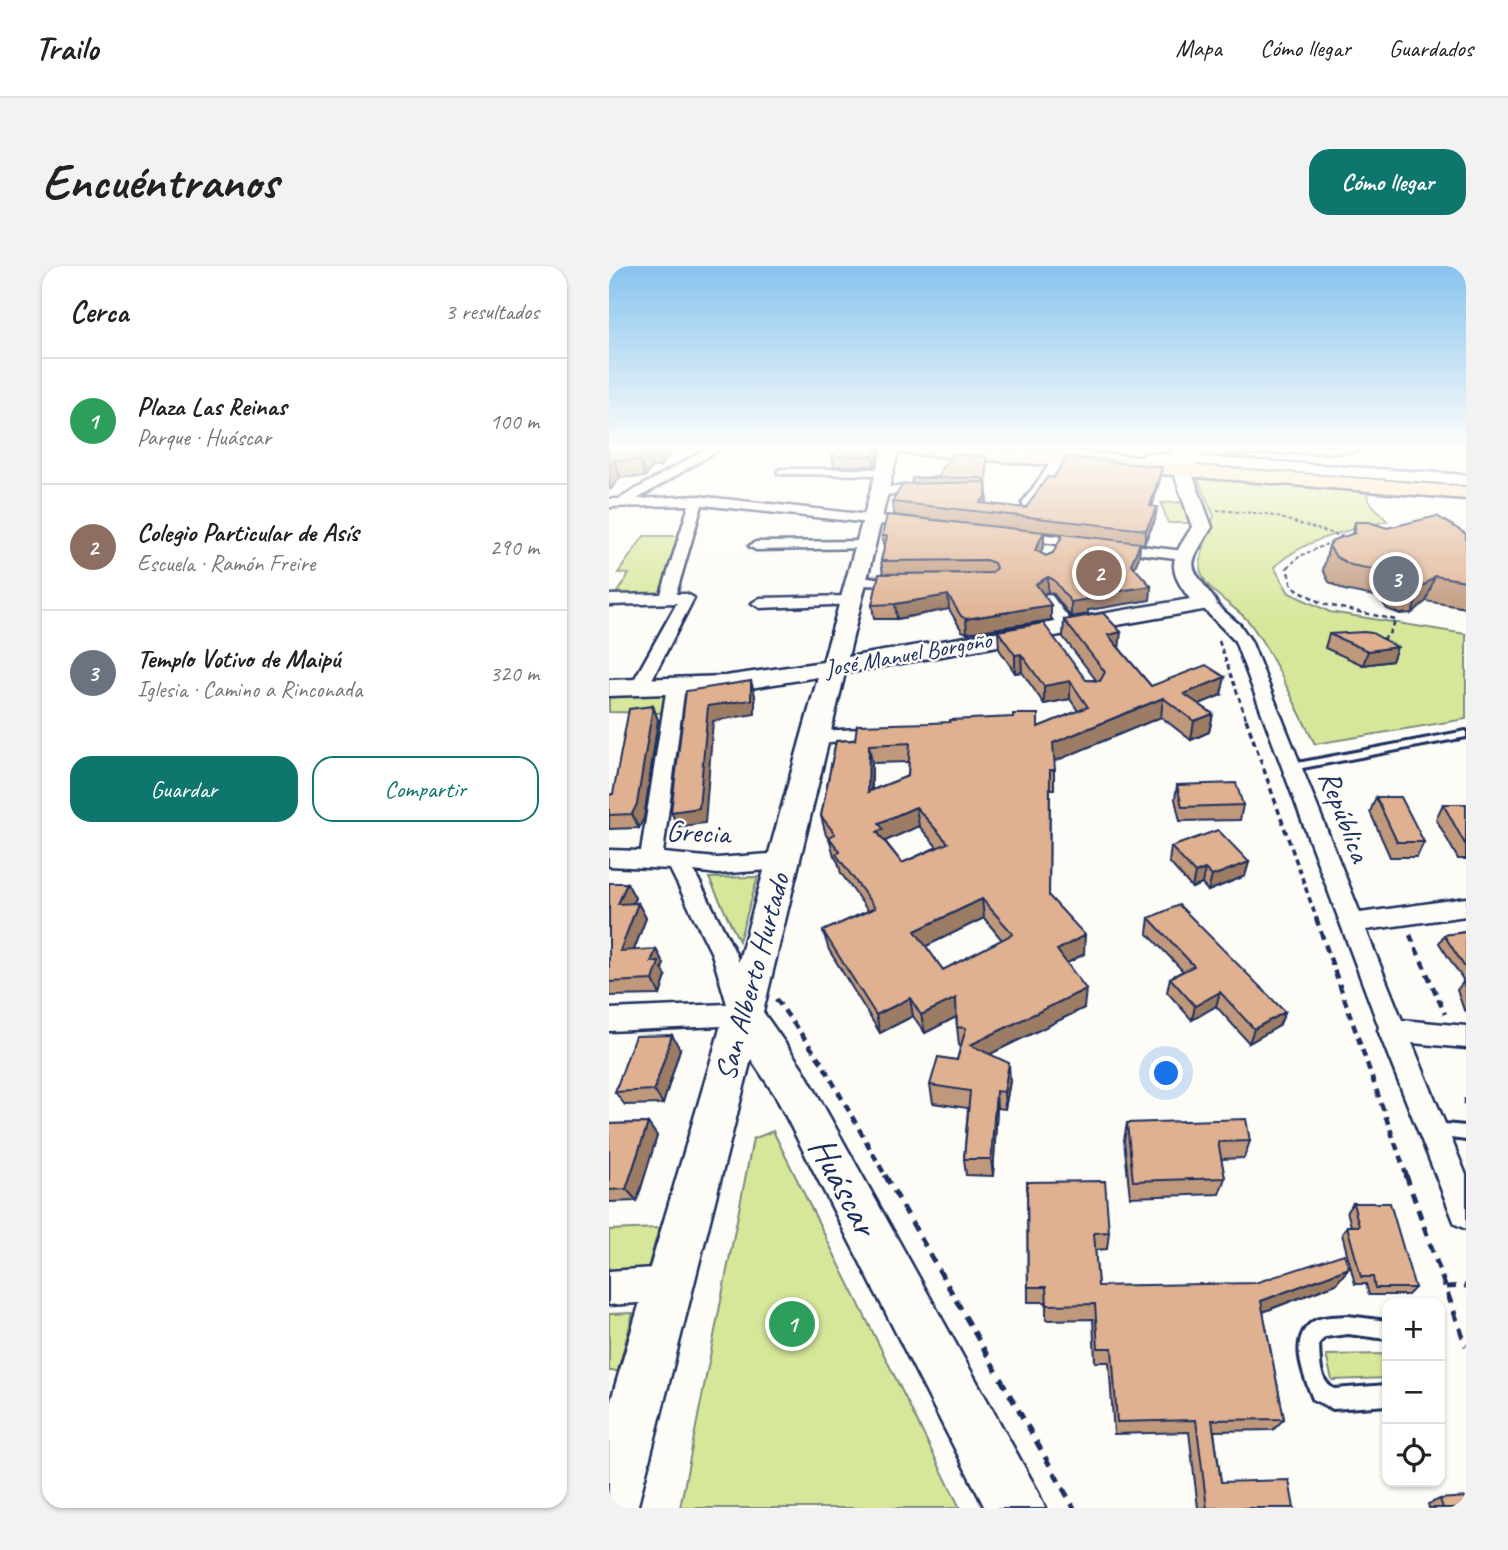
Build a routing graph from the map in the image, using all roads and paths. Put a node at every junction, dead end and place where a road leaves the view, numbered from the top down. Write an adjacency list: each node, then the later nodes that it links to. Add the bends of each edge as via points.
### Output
1 (695, 505): 14 (street)
2 (743, 505): 6 (street)
3 (876, 505): 6 (main road, San Alberto Hurtado)
4 (1196, 505): 5 (main road)
5 (1197, 511): 11 (main road, via 1202,527); 20 (path, via 1269,513 1344,537 1300,556 1287,568 1292,586 1324,604 1396,620 1388,636)
6 (873, 519): 7 (street); 9 (main road, San Alberto Hurtado)
7 (937, 527)
8 (1003, 534): 11 (street, via 1054,546)
9 (865, 544): 10 (street); 13 (main road, San Alberto Hurtado)
10 (756, 547)
11 (1184, 555): 18 (main road, República)
12 (921, 582): 13 (street)
13 (852, 592): 17 (street); 22 (main road, San Alberto Hurtado)
14 (667, 598): 16 (street); 24 (street, via 687,598)
15 (1047, 599): 19 (street)
16 (609, 600)
17 (760, 603)
18 (1196, 605): 19 (main road, José Manuel Borgoño); 29 (street, República, via 1234,628 1243,641); 49 (path, via 1217,634)
19 (1057, 629): 21 (street); 22 (main road, José Manuel Borgoño)
20 (1378, 641)
21 (1062, 651)
22 (833, 667): 23 (main road, José Manuel Borgoño, via 747,682); 28 (main road, San Alberto Hurtado)
23 (676, 686): 24 (main road, José Manuel Borgoño); 31 (street)
24 (639, 687): 25 (main road, José Manuel Borgoño)
25 (609, 688)
26 (908, 733): 28 (street)
27 (1466, 734): 29 (lane)
28 (815, 737): 32 (main road, San Alberto Hurtado)
29 (1292, 767): 36 (street, República)
30 (609, 858): 31 (street, Grecia)
31 (651, 859): 33 (street, Grecia)
32 (783, 861): 33 (street, Grecia, via 726,866); 37 (main road, San Alberto Hurtado)
33 (678, 862): 37 (street, Huáscar, via 724,954)
34 (1466, 907): 35 (street)
35 (1402, 916): 36 (street); 40 (path)
36 (1353, 923): 39 (street, República)
37 (759, 1006): 38 (street); 46 (main road, San Alberto Hurtado); 54 (main road, Huáscar, via 789,1082); 55 (path, via 822,1063)
38 (609, 1020)
39 (1391, 1030): 40 (street); 43 (street, República)
40 (1461, 1037)
41 (1466, 1098): 42 (path)
42 (1466, 1105)
43 (1432, 1130): 44 (lane); 45 (street, República)
44 (1466, 1133)
45 (1466, 1213)
46 (668, 1284): 48 (street); 53 (main road, San Alberto Hurtado)
47 (1466, 1286): 49 (path)
48 (609, 1287)
49 (1446, 1287): 51 (path)
50 (1382, 1329): 52 (lane, via 1349,1325 1320,1328 1310,1339 1310,1367 1320,1392 1333,1399)
51 (1466, 1346)
52 (1382, 1395)
53 (609, 1505)
54 (1016, 1508)
55 (1074, 1508)

